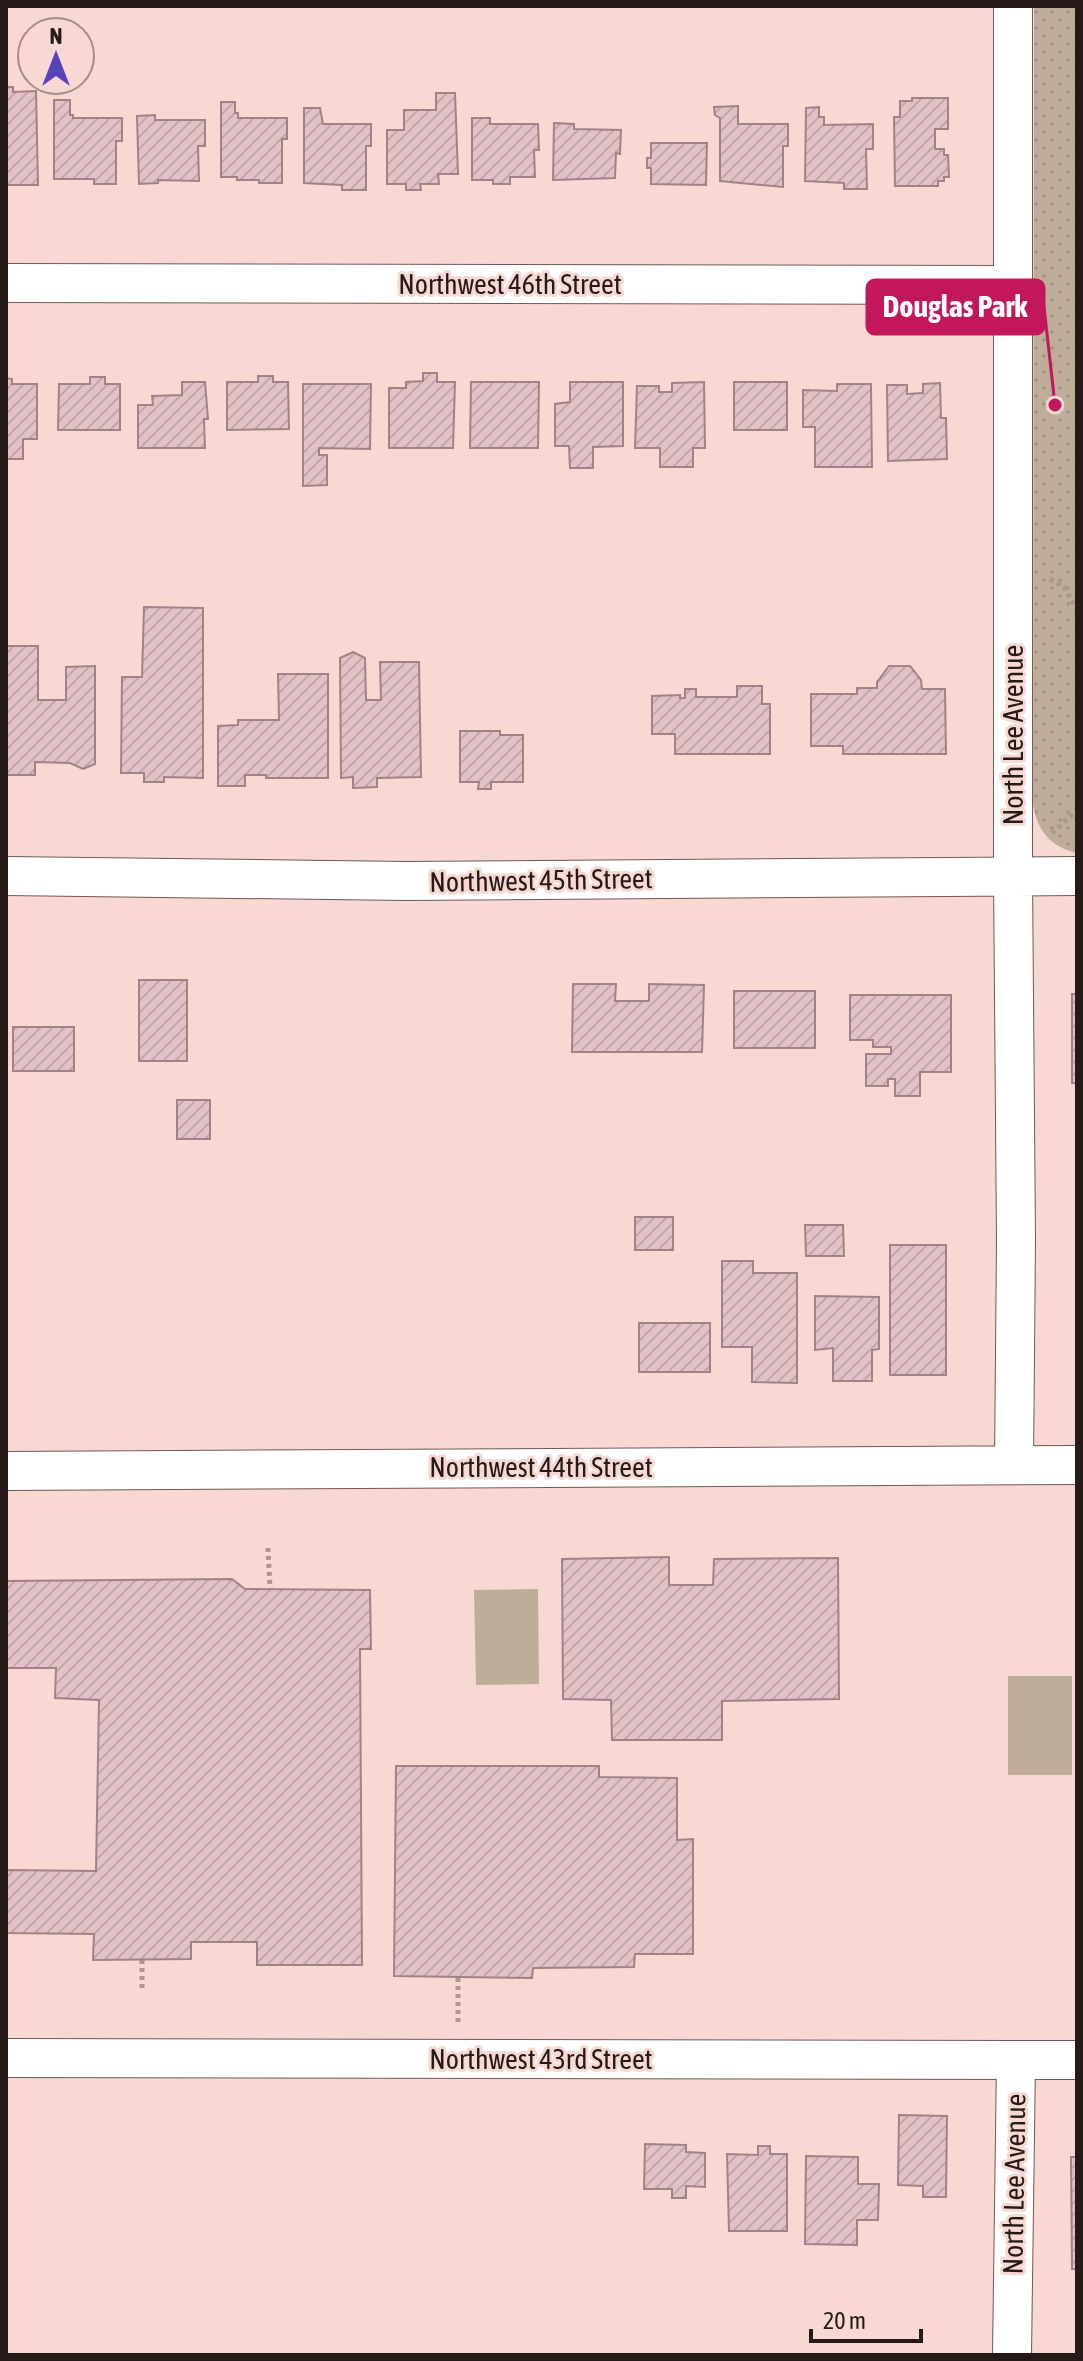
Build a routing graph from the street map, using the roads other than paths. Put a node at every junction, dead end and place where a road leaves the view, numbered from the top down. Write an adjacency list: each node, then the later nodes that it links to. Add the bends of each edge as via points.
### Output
1 (1013, 6): 3 (street, North Lee Avenue)
2 (6, 283): 3 (street, Northwest 46th Street)
3 (1014, 285): 5 (street, North Lee Avenue)
4 (6, 876): 5 (street, Northwest 45th Street, via 422,881)
5 (1013, 876): 6 (street, Northwest 45th Street); 7 (street, North Lee Avenue)
6 (1077, 876)
7 (1014, 1465): 8 (street, Northwest 44th Street); 9 (street, Northwest 44th Street)
8 (1077, 1465)
9 (6, 1471)
10 (6, 2058): 11 (street, Northwest 43rd Street)
11 (1016, 2060): 12 (street, Northwest 43rd Street); 13 (street, North Lee Avenue)
12 (1077, 2060)
13 (1012, 2355)

